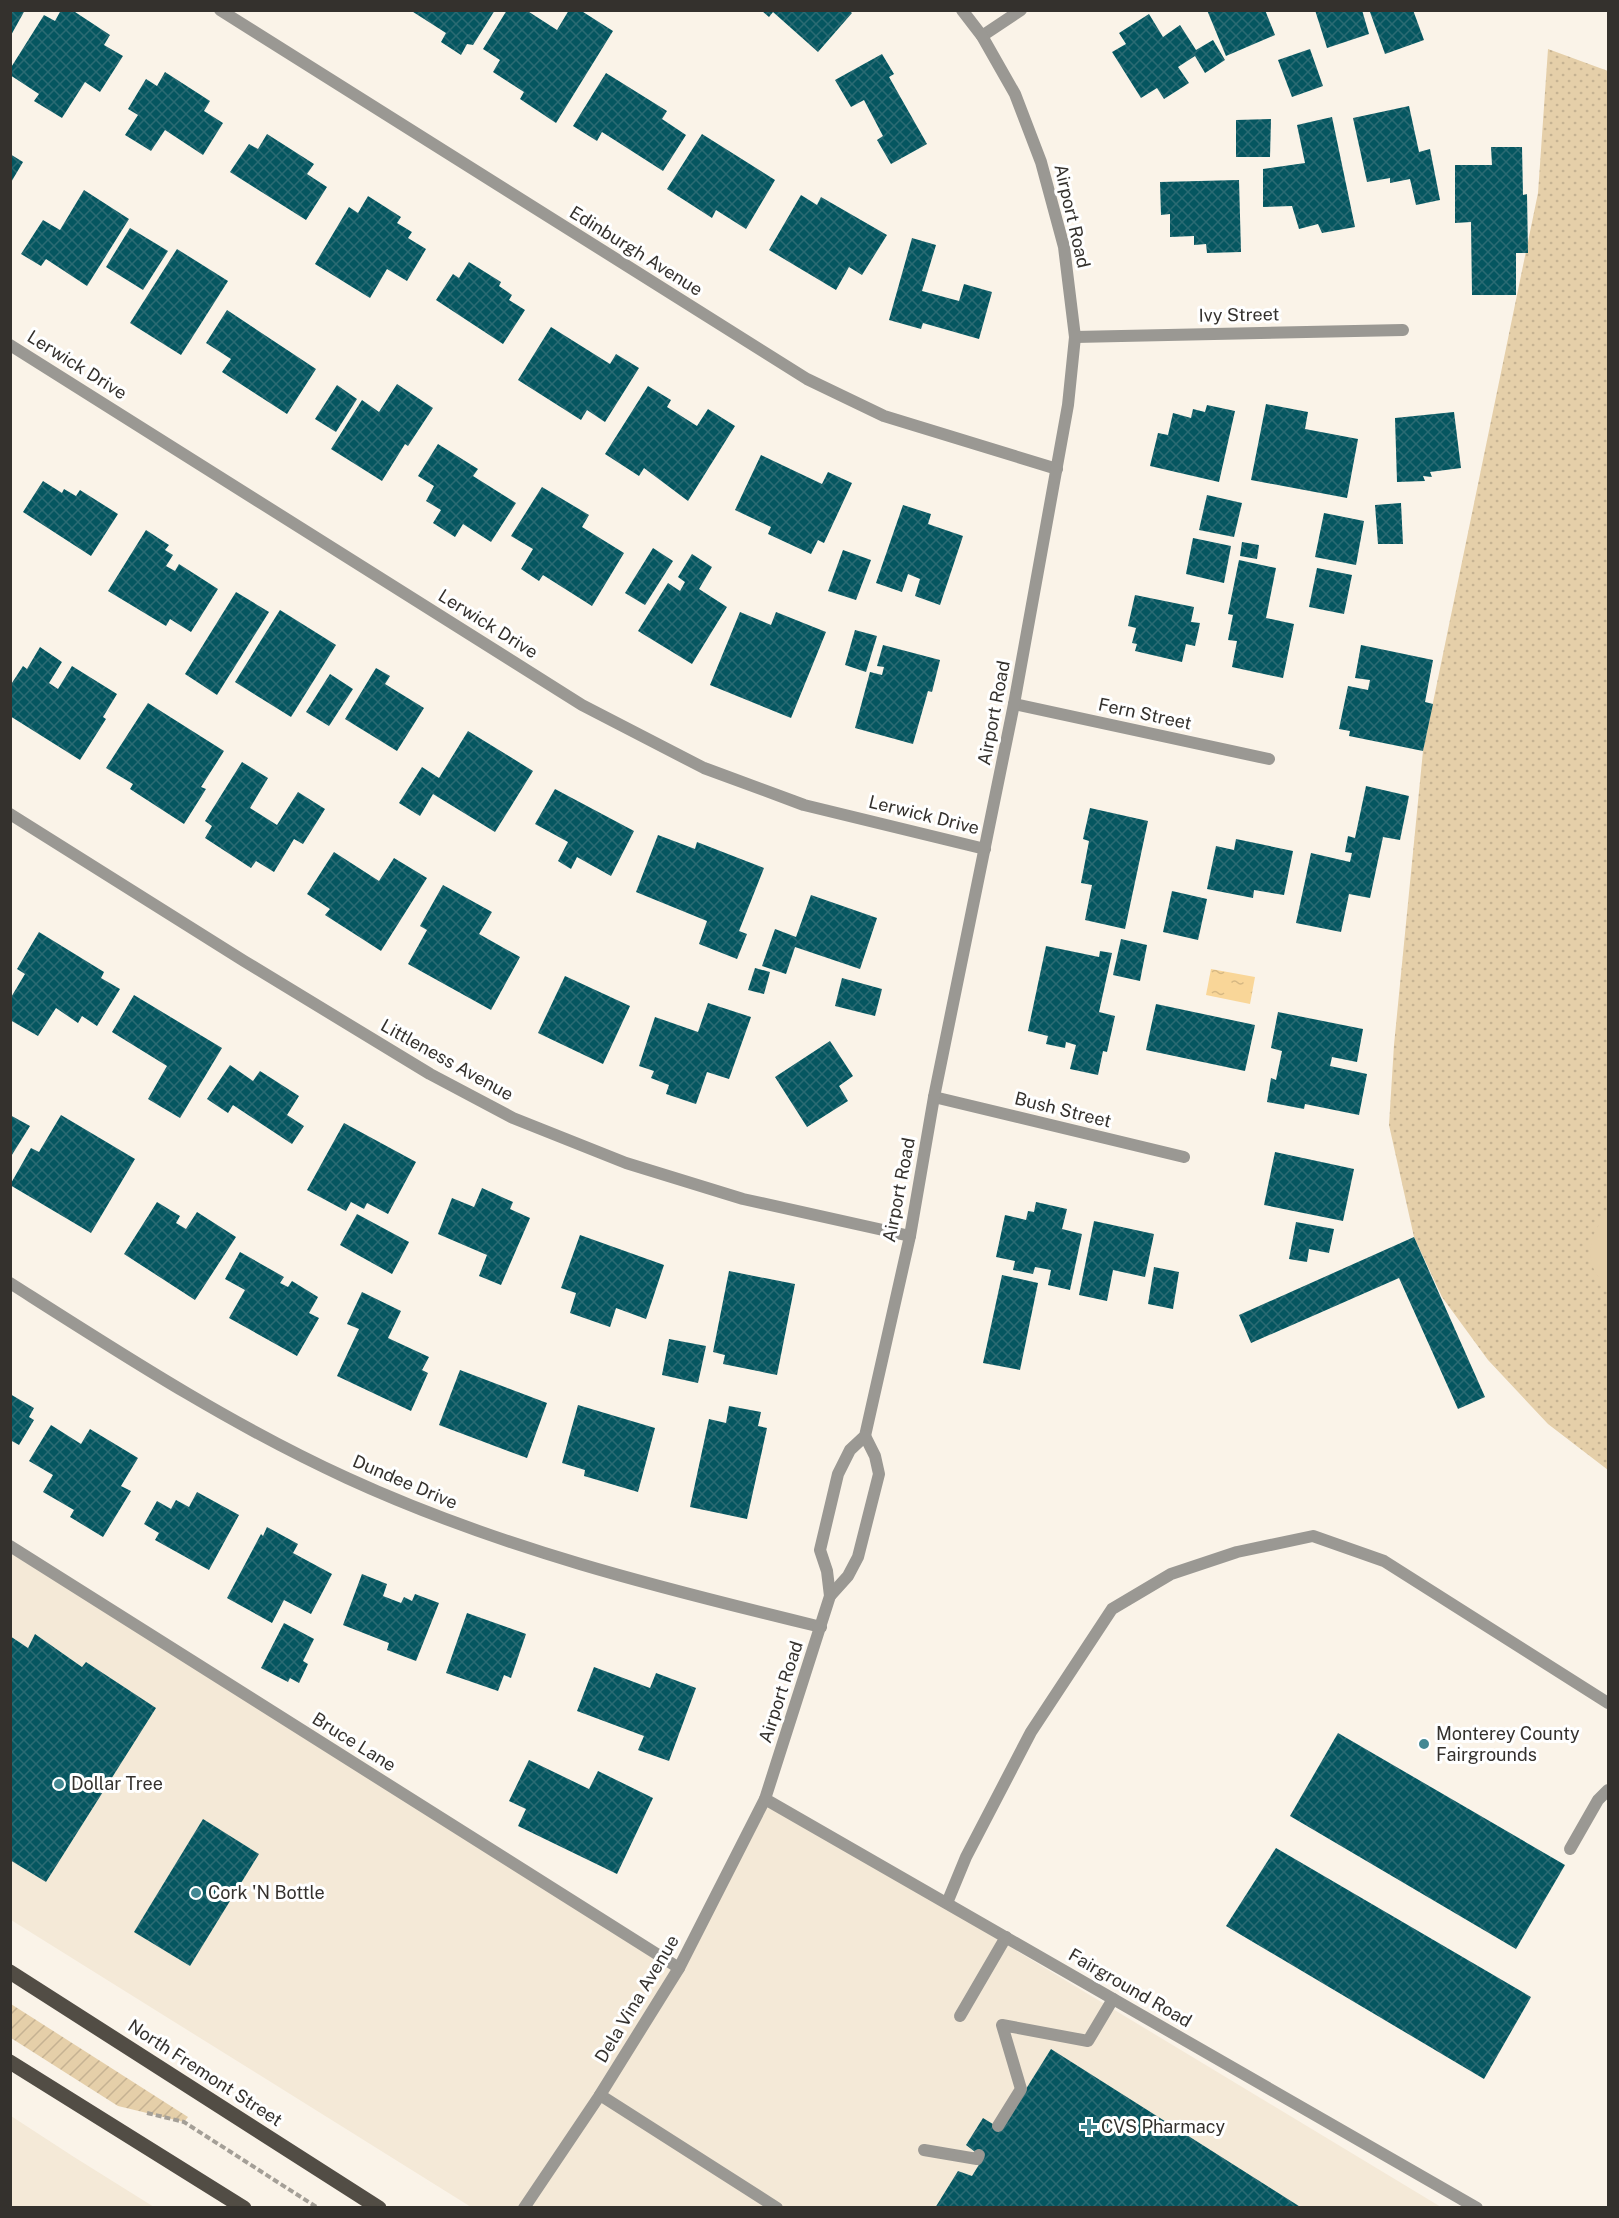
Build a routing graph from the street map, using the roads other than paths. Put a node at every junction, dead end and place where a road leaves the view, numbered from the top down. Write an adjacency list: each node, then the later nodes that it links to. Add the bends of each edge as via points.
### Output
1 (220, 10): 8 (street, Edinburgh Avenue, via 807,379 884,416)
2 (962, 10): 4 (street, Airport Road)
3 (1021, 10): 4 (street)
4 (982, 36): 6 (street, Airport Road, via 1015,94 1041,162 1064,247)
5 (1403, 330): 6 (street, Ivy Street)
6 (1075, 337): 8 (street, Airport Road)
7 (10, 345): 12 (street, Lerwick Drive, via 582,705 704,768 804,805)
8 (1057, 469): 9 (street, Airport Road)
9 (1014, 704): 10 (street, Fern Street); 12 (street, Airport Road)
10 (1269, 759)
11 (10, 814): 15 (street, Littleness Avenue, via 430,1074 513,1118 626,1163 743,1199)
12 (985, 849): 13 (street, Airport Road)
13 (934, 1097): 14 (street, Bush Street); 15 (street, Airport Road)
14 (1184, 1157)
15 (910, 1236): 17 (street, Airport Road)
16 (10, 1283): 20 (street, Dundee Drive, via 253,1431 442,1518 548,1556 659,1588)
17 (865, 1436): 19 (street, Airport Road, via 850,1449 838,1474 820,1550); 19 (street, Airport Road, via 879,1474 858,1557)
18 (10, 1546): 27 (street, Bruce Lane)
19 (830, 1596): 20 (street, Airport Road)
20 (822, 1627): 23 (street, Airport Road)
21 (1608, 1703): 25 (street, via 1384,1560 1313,1536 1238,1552 1171,1574 1112,1609 1031,1732 966,1857)
22 (1608, 1790): 24 (street)
23 (765, 1799): 25 (street, Fairground Road); 27 (street, Dela Vina Avenue)
24 (1569, 1849)
25 (947, 1903): 26 (street, Fairground Road)
26 (1006, 1937): 29 (street, Fairground Road); 30 (street)
27 (679, 1968): 32 (street, Dela Vina Avenue)
28 (10, 1972): 37 (main road, North Fremont Street)
29 (1113, 1999): 33 (street, via 1088,2041 1002,2025 1022,2089); 40 (street, Fairground Road)
30 (960, 2016)
31 (10, 2062): 36 (main road)
32 (600, 2096): 38 (street, Dela Vina Avenue); 39 (street)
33 (998, 2126)
34 (924, 2150): 35 (street, via 976,2159)
35 (979, 2155)
36 (244, 2208)
37 (379, 2208)
38 (524, 2208)
39 (777, 2208)
40 (1477, 2208)

